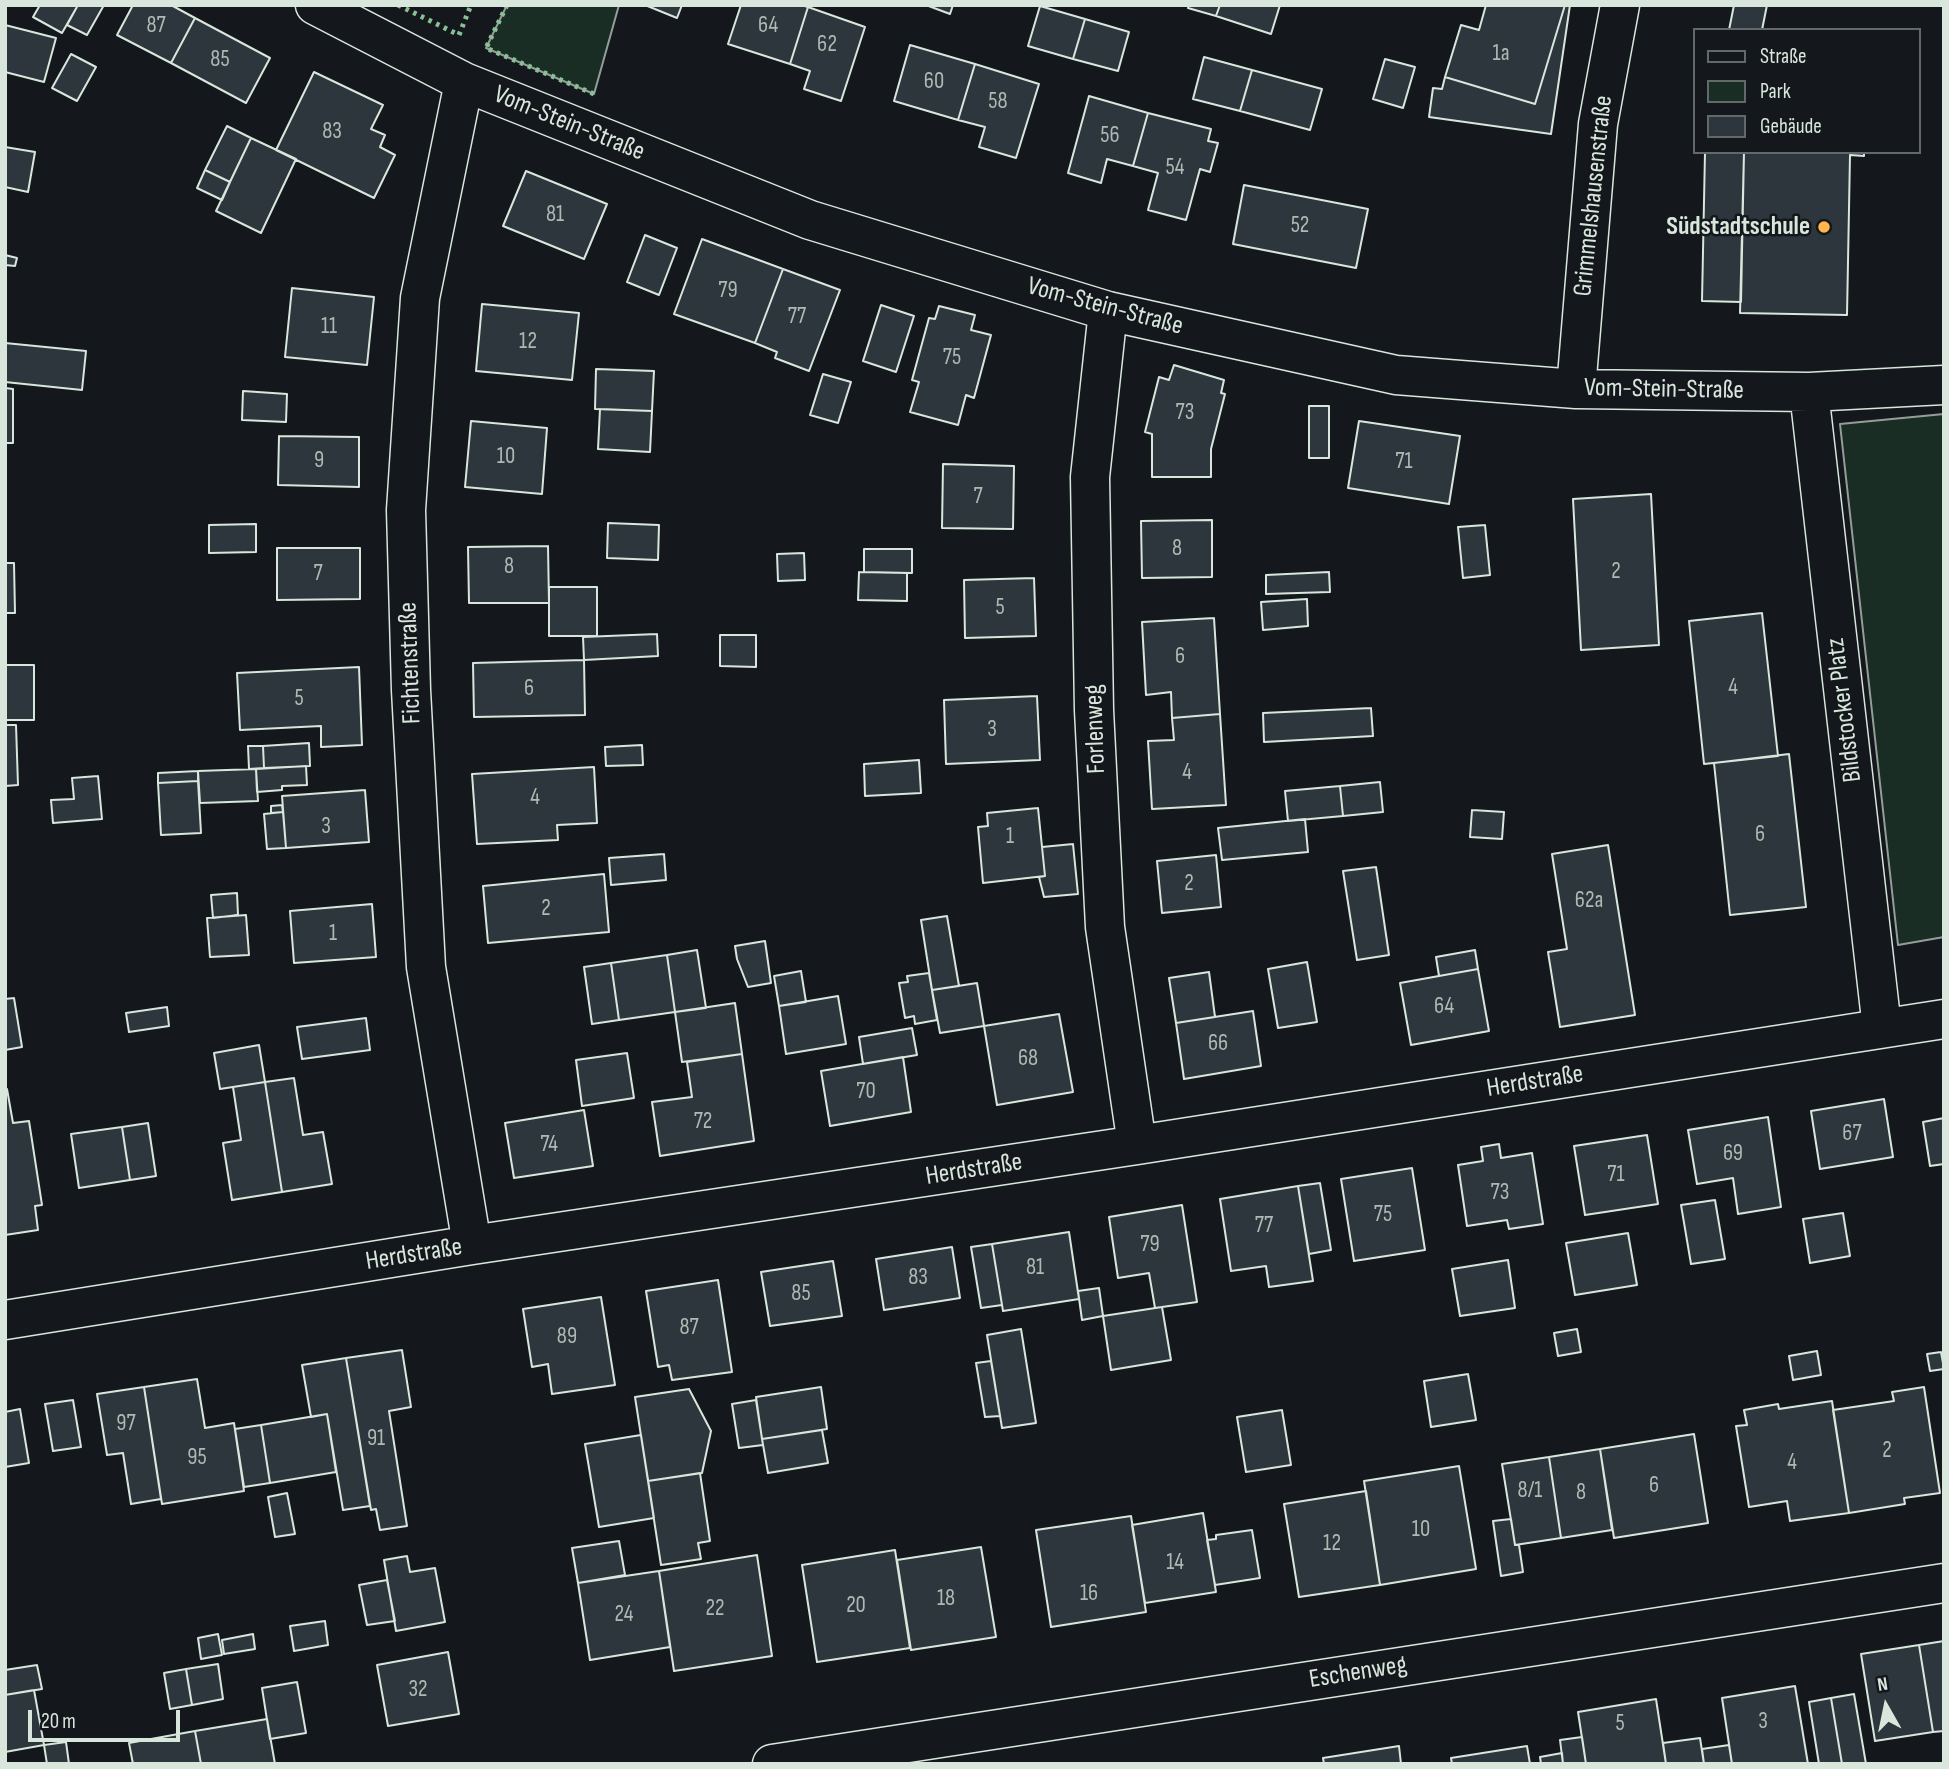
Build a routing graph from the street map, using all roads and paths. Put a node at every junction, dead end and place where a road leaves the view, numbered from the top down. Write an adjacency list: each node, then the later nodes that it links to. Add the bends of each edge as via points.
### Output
1 (316, 5): 3 (street, Vom-Stein-Straße)
2 (1620, 5): 6 (street, Grimmelshausenstraße, via 1598,124)
3 (464, 82): 4 (street, Vom-Stein-Straße, via 810,220); 11 (street, Fichtenstraße, via 420,298 406,510 426,967)
4 (1108, 312): 6 (street, Vom-Stein-Straße, via 1396,375); 10 (street, Forlenweg, via 1090,477 1094,710 1105,927)
5 (1944, 385): 7 (street, Vom-Stein-Straße)
6 (1576, 389): 7 (street, Vom-Stein-Straße)
7 (1809, 392): 9 (street, Bildstocker Platz)
8 (1944, 1019): 9 (street, Herdstraße)
9 (1882, 1028): 10 (street, Herdstraße)
10 (1137, 1145): 11 (street, Herdstraße)
11 (472, 1245): 12 (street, Herdstraße)
12 (5, 1320)
13 (1944, 1583): 14 (street, Eschenweg)
14 (772, 1764)

